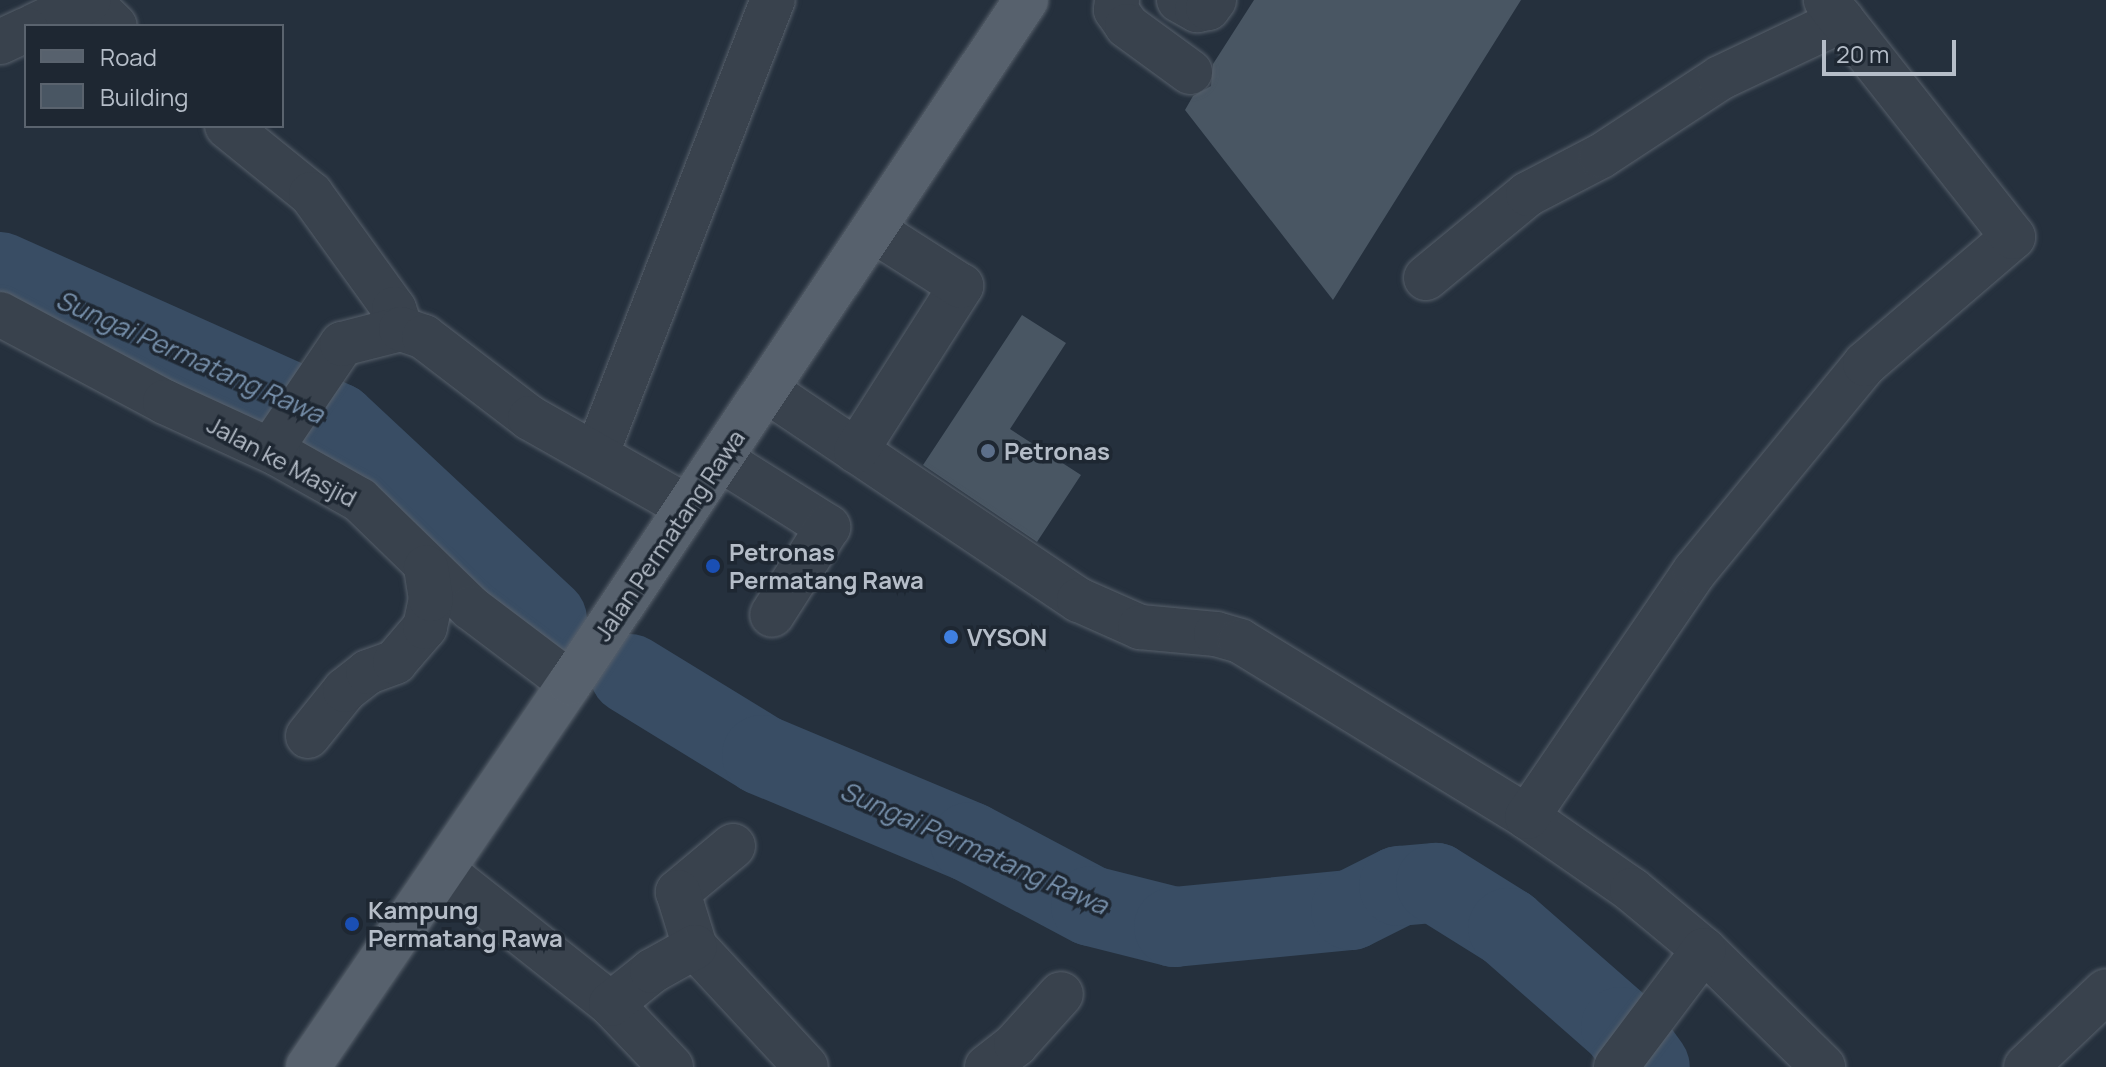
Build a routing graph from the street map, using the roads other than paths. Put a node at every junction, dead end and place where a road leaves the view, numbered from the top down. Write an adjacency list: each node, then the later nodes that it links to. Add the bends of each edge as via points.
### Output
1 (88, 0): 8 (street); 9 (street)
2 (773, 0): 21 (street)
3 (1026, 0): 14 (main road, Jalan Permatang Rawa)
4 (1117, 0): 12 (street, via 1116,10 1127,26)
5 (1179, 0): 6 (street, via 1197,10)
6 (1214, 0)
7 (1834, 10): 15 (street, via 1601,156 1528,194); 28 (street, via 2013,237 1865,364 1695,571)
8 (38, 24)
9 (113, 24)
10 (24, 31): 11 (street)
11 (0, 42)
12 (1190, 72)
13 (229, 128): 17 (street, via 311,194 394,309)
14 (873, 230): 18 (main road, Jalan Permatang Rawa); 20 (street, via 961,286)
15 (1426, 278)
16 (0, 314): 19 (street, Jalan ke Masjid, via 165,402)
17 (401, 329): 19 (street, via 342,344); 21 (street, via 424,337 530,418)
18 (766, 390): 20 (street); 22 (main road, Jalan Permatang Rawa)
19 (278, 447): 24 (street, Jalan ke Masjid, via 360,500)
20 (856, 451): 28 (street, via 1079,600 1140,627 1240,641)
21 (597, 453): 23 (street)
22 (720, 459): 23 (main road, Jalan Permatang Rawa); 25 (street, via 828,527)
23 (687, 507): 26 (main road, Jalan Permatang Rawa)
24 (426, 567): 26 (street, Jalan ke Masjid, via 471,608); 27 (street, via 431,599 425,627 395,662 368,672 345,690)
25 (772, 615)
26 (584, 661): 30 (main road, Jalan Permatang Rawa)
27 (308, 736)
28 (1527, 817): 32 (street, via 1632,890)
29 (733, 846): 31 (street, via 678,892)
30 (443, 871): 35 (street); 37 (main road, Jalan Permatang Rawa)
31 (695, 947): 35 (street, via 652,971); 39 (street)
32 (1704, 950): 36 (street); 41 (street)
33 (2106, 991): 42 (street)
34 (1061, 994): 40 (street)
35 (611, 1004): 38 (street)
36 (1621, 1059)
37 (308, 1067)
38 (671, 1067)
39 (806, 1067)
40 (987, 1067)
41 (1823, 1067)
42 (2026, 1067)

